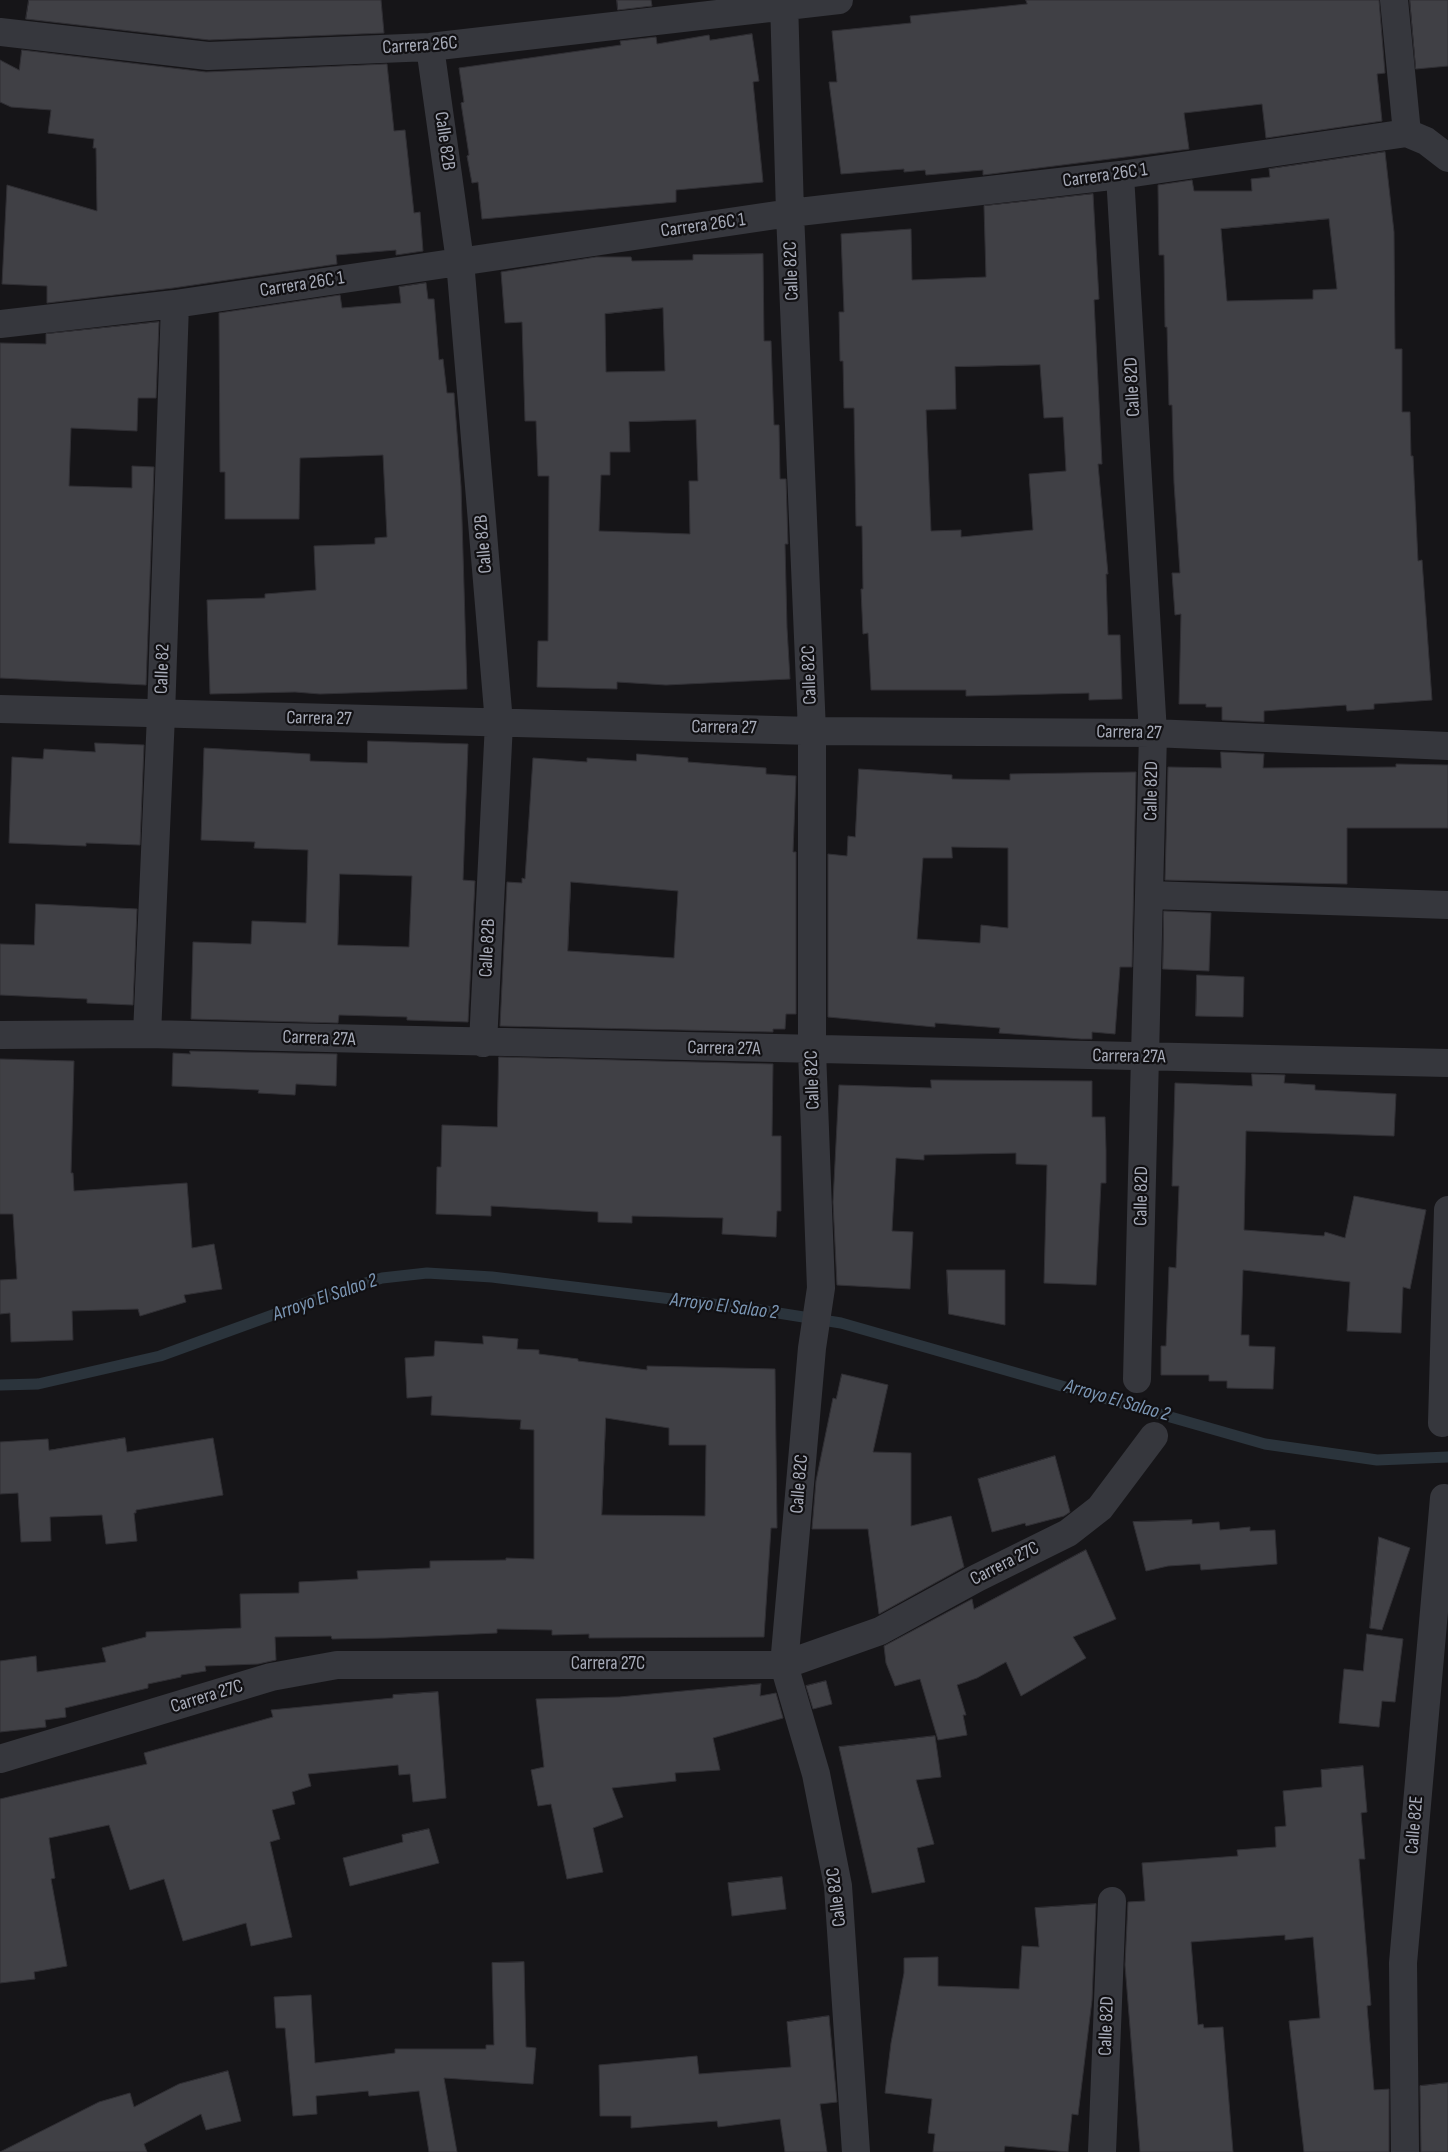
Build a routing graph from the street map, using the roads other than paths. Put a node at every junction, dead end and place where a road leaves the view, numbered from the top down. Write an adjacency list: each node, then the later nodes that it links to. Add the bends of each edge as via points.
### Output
1 (839, 0): 3 (street, Carrera 26C)
2 (1394, 0): 6 (street)
3 (784, 3): 5 (street, Carrera 26C); 9 (street, Calle 82C)
4 (0, 32): 5 (street, Carrera 26C, via 208,56)
5 (430, 47): 10 (street, Calle 82B)
6 (1407, 133): 7 (street, via 1426,141); 8 (street, Carrera 26C 1)
7 (1448, 158)
8 (1120, 175): 9 (street, Carrera 26C 1); 17 (street, Calle 82D)
9 (790, 213): 10 (street, Carrera 26C 1); 16 (street, Calle 82C)
10 (460, 261): 11 (street, Carrera 26C 1); 15 (street, Calle 82B)
11 (174, 304): 12 (street, Carrera 26C 1); 14 (street, Calle 82)
12 (0, 324)
13 (0, 709): 14 (street, Carrera 27)
14 (161, 715): 15 (street, Carrera 27); 21 (street, Calle 82)
15 (499, 723): 16 (street, Carrera 27); 23 (street, Calle 82B)
16 (812, 730): 17 (street, Carrera 27); 24 (street, Calle 82C)
17 (1153, 733): 18 (street, Carrera 27); 19 (street, Calle 82D)
18 (1448, 746)
19 (1150, 895): 20 (street); 25 (street, Calle 82D)
20 (1448, 905)
21 (147, 1034): 22 (street, Carrera 27A); 23 (street, Carrera 27A)
22 (0, 1035)
23 (483, 1043): 24 (street, Carrera 27A)
24 (812, 1050): 25 (street, Carrera 27A); 32 (street, Calle 82C, via 821,1288 812,1348)
25 (1145, 1058): 26 (street, Carrera 27A); 28 (street, Calle 82D)
26 (1448, 1063)
27 (1448, 1210): 29 (street)
28 (1137, 1379)
29 (1442, 1422)
30 (1154, 1436): 32 (street, Carrera 27C, via 1100,1508 1068,1533 976,1578 880,1631)
31 (1444, 1498): 37 (street, Calle 82E, via 1403,1962)
32 (784, 1665): 33 (street, Carrera 27C, via 337,1665 271,1678); 35 (street, Calle 82C, via 816,1774 838,1886)
33 (0, 1758)
34 (1112, 1901): 36 (street, Calle 82D)
35 (856, 2152)
36 (1102, 2152)
37 (1405, 2152)

